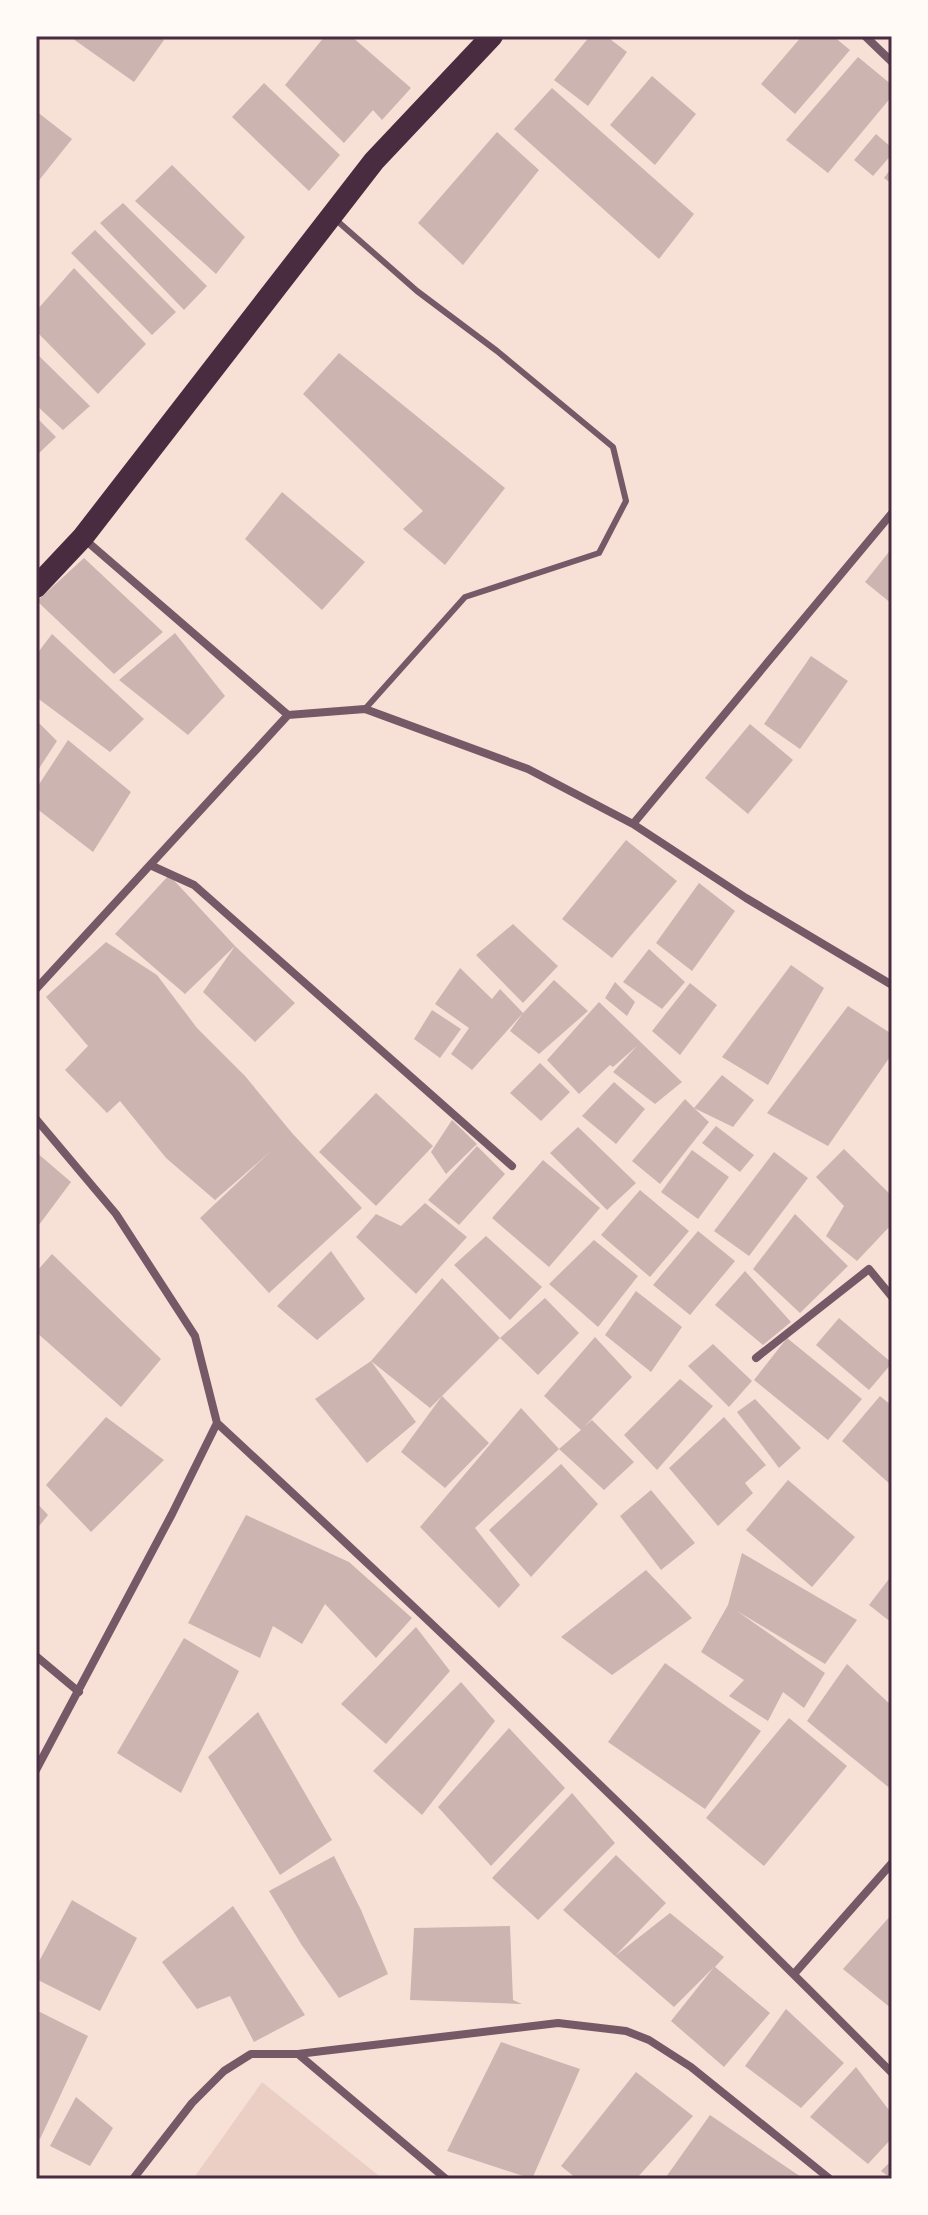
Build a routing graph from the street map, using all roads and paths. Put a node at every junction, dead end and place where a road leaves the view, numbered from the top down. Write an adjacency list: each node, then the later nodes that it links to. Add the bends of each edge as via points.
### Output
1 (492, 36): 4 (highway, via 374,161)
2 (865, 36): 3 (street)
3 (892, 62)
4 (331, 216): 6 (highway); 8 (lane, via 613,447 626,501 599,553 465,597)
5 (892, 513): 10 (street)
6 (83, 537): 7 (highway); 9 (street)
7 (36, 587)
8 (365, 709): 9 (street); 10 (street, via 528,769)
9 (288, 715): 11 (street)
10 (633, 824): 12 (street)
11 (150, 865): 13 (street); 15 (street, via 194,885)
12 (892, 985)
13 (36, 989)
14 (36, 1119): 18 (street, via 116,1214 195,1336)
15 (512, 1166)
16 (892, 1297): 17 (street, via 869,1269)
17 (756, 1358)
18 (217, 1423): 20 (street); 23 (street)
19 (36, 1656): 20 (street)
20 (79, 1692): 21 (street)
21 (36, 1770)
22 (892, 1863): 23 (street)
23 (794, 1974): 25 (street)
24 (298, 2054): 26 (street, via 251,2054 224,2071); 27 (street); 28 (street, via 558,2023 626,2031 691,2067)
25 (892, 2073)
26 (133, 2179)
27 (446, 2179)
28 (830, 2179)

